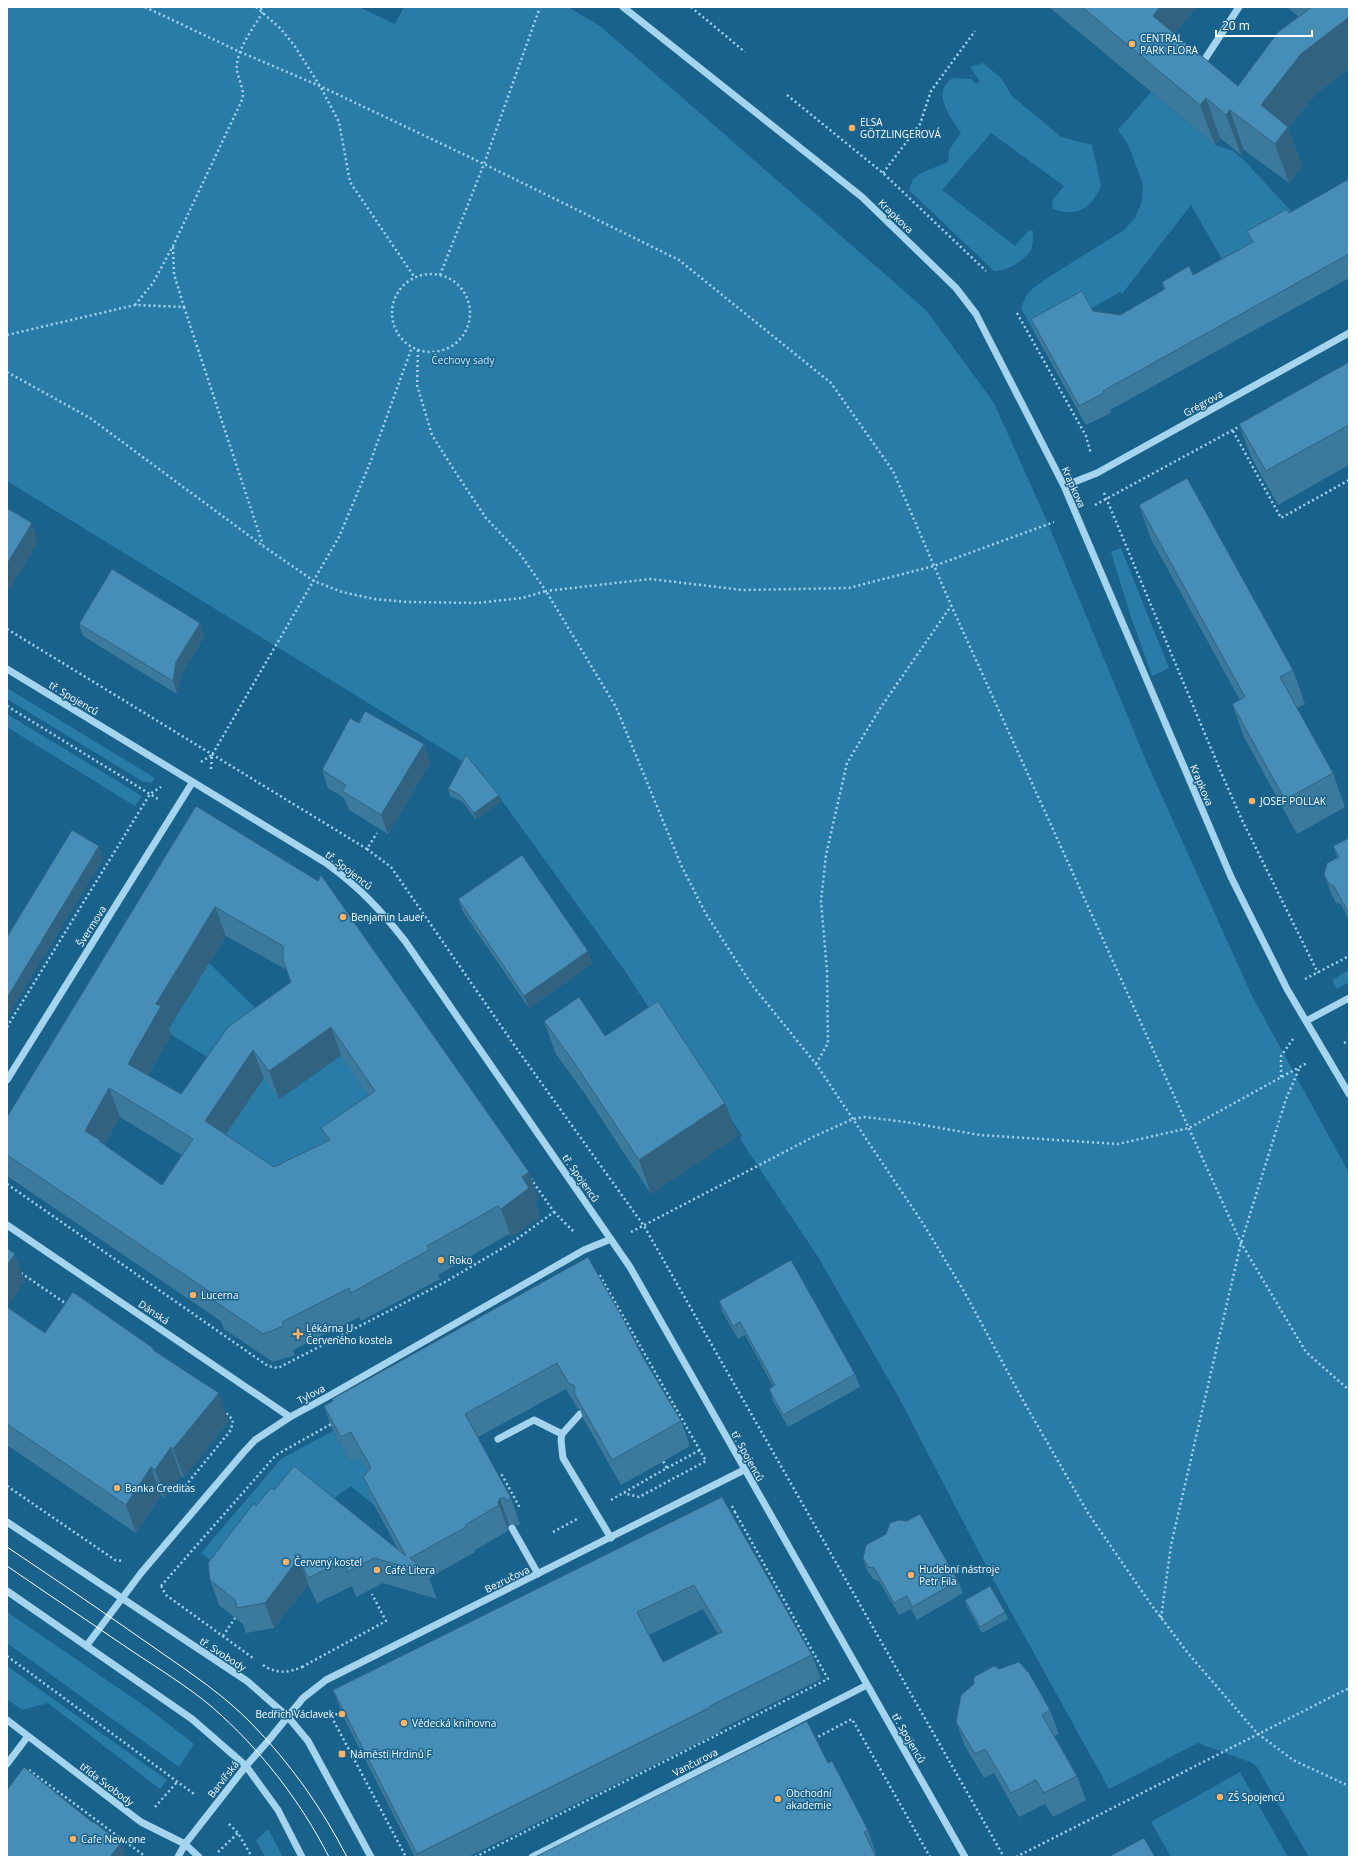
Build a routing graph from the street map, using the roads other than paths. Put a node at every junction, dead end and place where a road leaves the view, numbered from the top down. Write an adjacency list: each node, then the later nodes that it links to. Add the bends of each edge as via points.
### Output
1 (623, 7): 5 (street, Krapkova, via 862,197 956,288 976,314)
2 (1239, 7): 3 (street)
3 (1203, 62)
4 (1349, 333): 5 (street, Grégrova, via 1097,473)
5 (1064, 486): 9 (street, Krapkova, via 1230,877)
6 (7, 669): 7 (street, tř. Spojenců)
7 (192, 783): 10 (street, Švermova); 13 (street, tř. Spojenců, via 326,863 371,900 405,941)
8 (1349, 998): 9 (street)
9 (1306, 1021): 11 (street, Krapkova)
10 (7, 1080)
11 (1349, 1094)
12 (7, 1225): 15 (street, Dánská)
13 (611, 1239): 15 (street, Tylova, via 584,1250); 18 (street, tř. Spojenců, via 630,1267)
14 (580, 1414): 16 (street)
15 (290, 1417): 24 (street, Tylova, via 255,1440 243,1452)
16 (562, 1434): 17 (street, via 534,1420); 21 (street, via 563,1458)
17 (498, 1439)
18 (744, 1470): 21 (street, Bezručova); 26 (street, tř. Spojenců)
19 (7, 1522): 24 (street, tř. Svobody)
20 (513, 1530): 22 (street)
21 (611, 1538): 22 (street, Bezručova)
22 (538, 1574): 27 (street, Bezručova, via 326,1680 303,1698)
23 (7, 1591): 25 (street)
24 (121, 1599): 25 (street, Tylova); 27 (street, tř. Svobody, via 247,1681)
25 (87, 1645): 31 (street, via 192,1718)
26 (867, 1685): 37 (street, Vančurova); 38 (street, tř. Spojenců)
27 (288, 1717): 31 (street, Barvířská); 36 (street, tř. Svobody, via 314,1752)
28 (7, 1720): 29 (street, třída Svobody)
29 (28, 1736): 30 (street); 32 (street, třída Svobody, via 141,1822)
30 (7, 1764)
31 (246, 1766): 32 (street, Barvířská); 35 (street, via 278,1810)
32 (185, 1844): 33 (street, Barvířská); 34 (street, třída Svobody)
33 (178, 1857)
34 (199, 1857)
35 (302, 1857)
36 (371, 1857)
37 (532, 1857)
38 (965, 1857)

